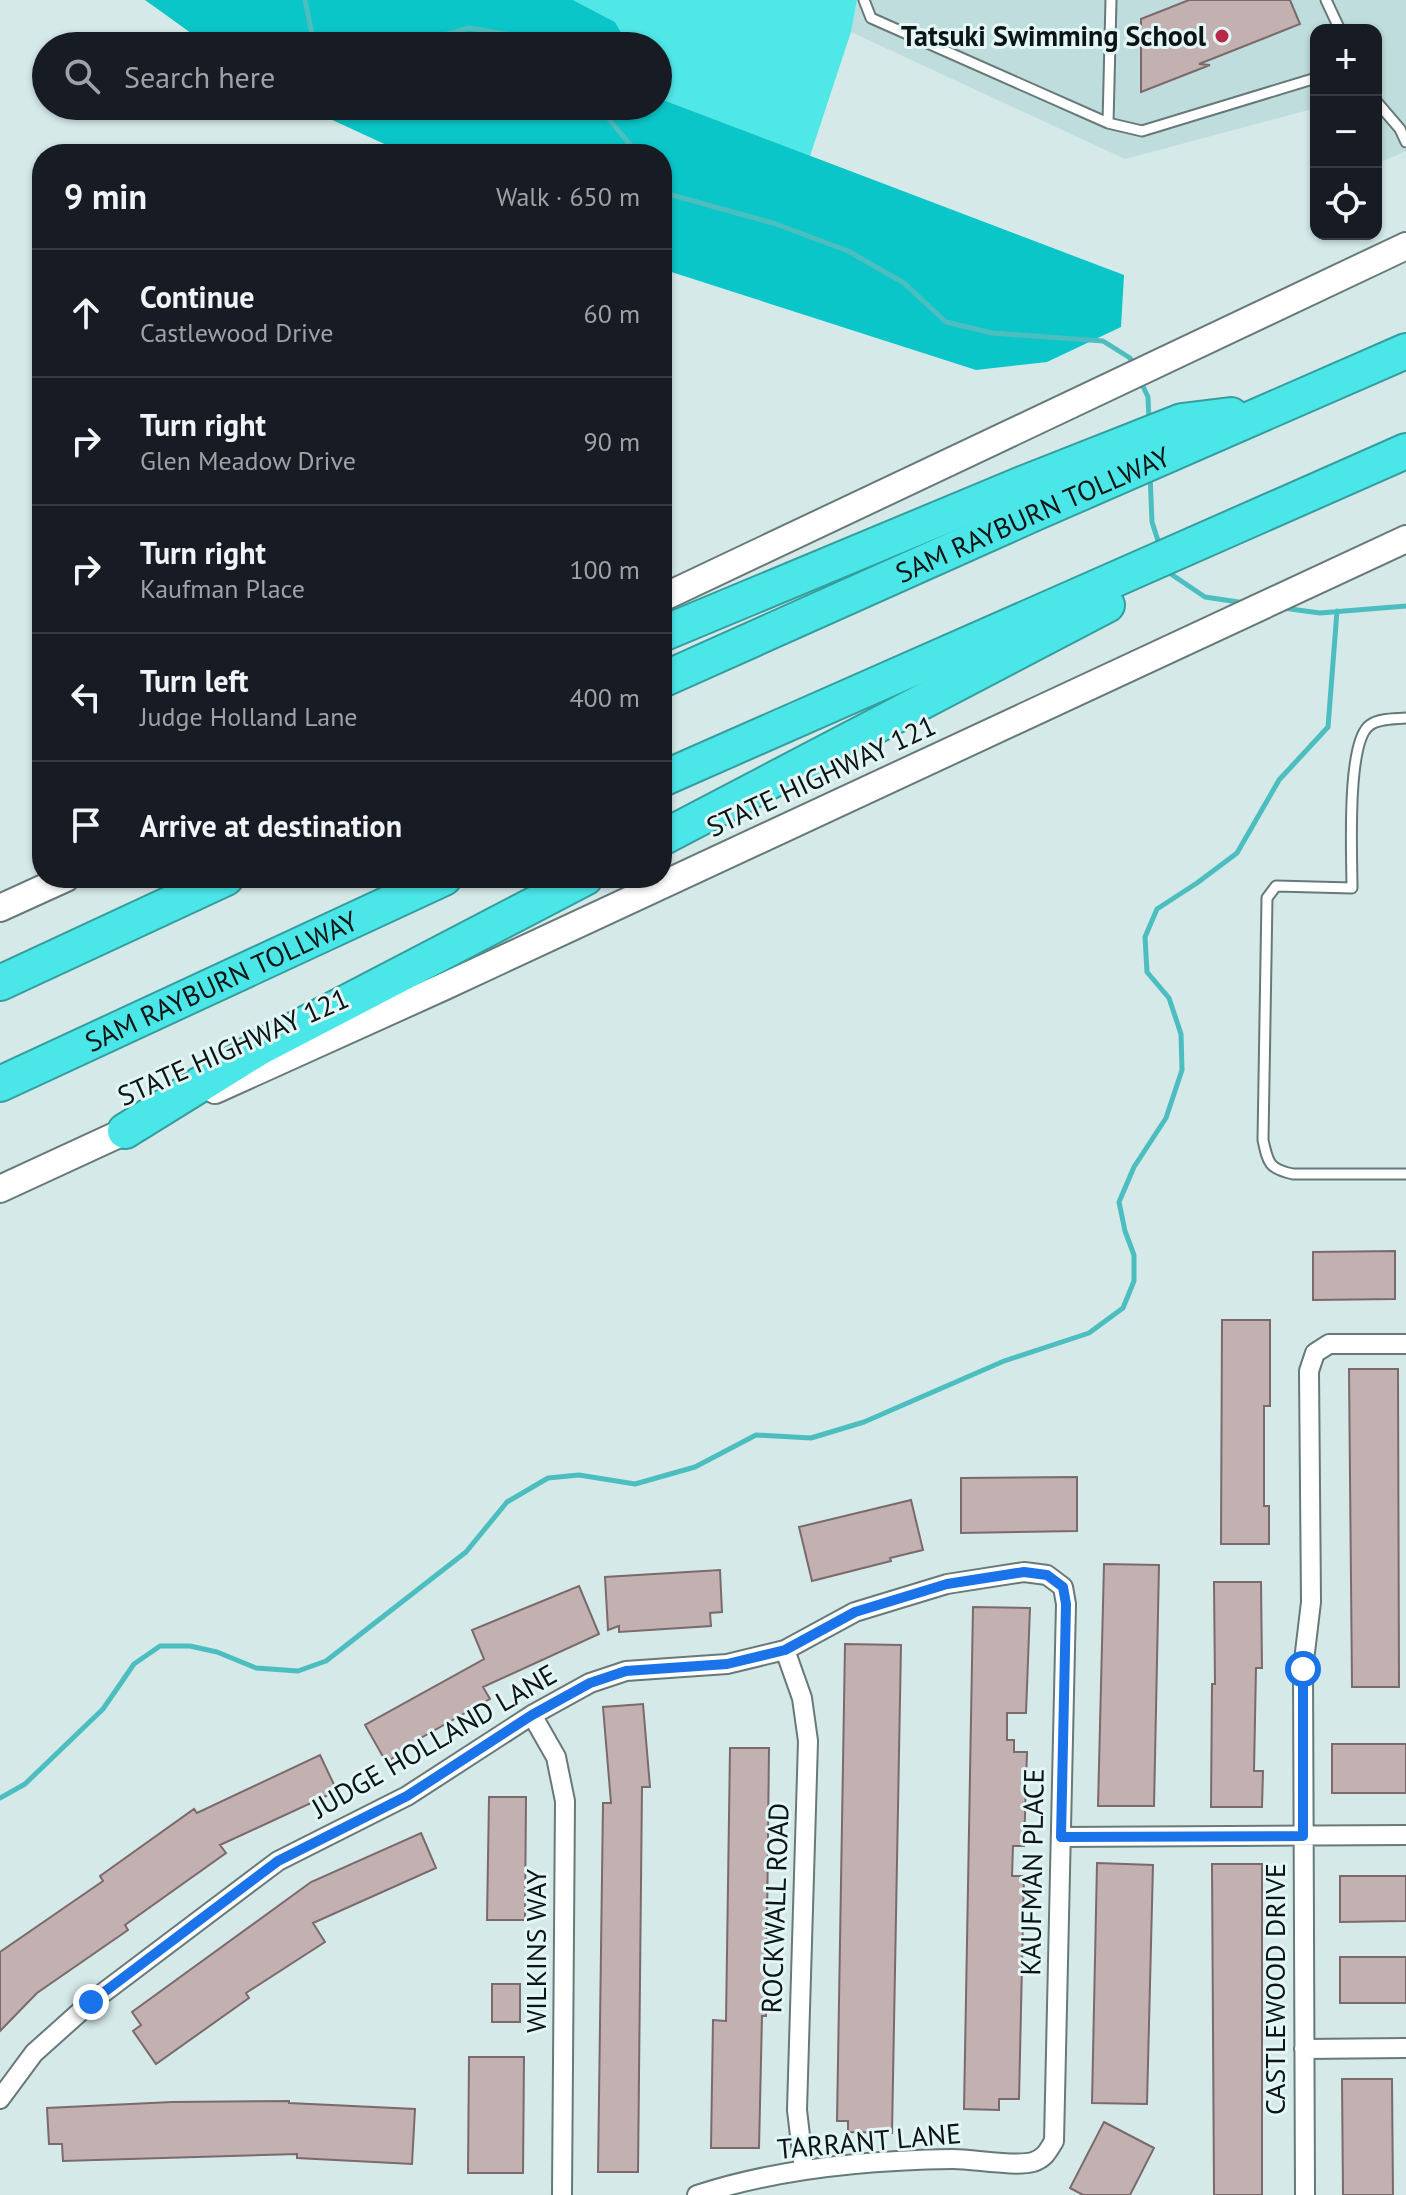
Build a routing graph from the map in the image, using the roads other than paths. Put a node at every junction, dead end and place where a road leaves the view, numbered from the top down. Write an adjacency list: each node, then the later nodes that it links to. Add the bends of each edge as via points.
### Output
1 (864, 0): 7 (lane, via 871,18)
2 (1111, 0): 7 (lane)
3 (1326, 0): 4 (lane)
4 (1337, 24)
5 (1310, 80): 7 (lane, via 1142,131)
6 (1382, 107): 8 (lane)
7 (1108, 123)
8 (1403, 128): 9 (lane)
9 (1406, 142)
10 (1406, 246): 15 (main road)
11 (1406, 351): 13 (highway, SAM RAYBURN TOLLWAY, via 1268,411)
12 (1397, 455): 16 (highway, via 1198,541 1161,575)
13 (1028, 498): 17 (highway); 18 (highway, SAM RAYBURN TOLLWAY)
14 (1406, 539): 22 (main road, STATE HIGHWAY 121)
15 (672, 593)
16 (1077, 608): 20 (highway); 21 (highway)
17 (672, 630)
18 (672, 675)
19 (1406, 718): 32 (lane, via 1371,724 1361,734 1353,767 1352,888 1276,886 1267,898 1263,1140 1267,1161 1279,1171)
20 (672, 775)
21 (672, 832)
22 (672, 880)
23 (44, 888): 28 (main road)
24 (204, 888): 29 (highway)
25 (422, 888): 30 (highway, SAM RAYBURN TOLLWAY)
26 (566, 888): 31 (highway, via 259,1048)
27 (656, 888): 31 (main road, STATE HIGHWAY 121)
28 (0, 908)
29 (0, 983)
30 (0, 1084)
31 (125, 1131): 33 (main road, STATE HIGHWAY 121)
32 (1406, 1174)
33 (0, 1189)
34 (1406, 1344): 39 (street, CASTLEWOOD DRIVE, via 1329,1344 1315,1353 1309,1371 1311,1602 1303,1669)
35 (1063, 1587): 36 (street, JUDGE HOLLAND LANE, via 1047,1575 1024,1572 947,1584 855,1612); 40 (street, KAUFMAN PLACE)
36 (785, 1650): 37 (street, JUDGE HOLLAND LANE, via 727,1664 626,1671 590,1683); 45 (street, ROCKWALL ROAD, via 802,1698 808,1741 797,2110)
37 (532, 1715): 43 (street, JUDGE HOLLAND LANE, via 407,1796 278,1861 91,2002 34,2053); 46 (street, WILKINS WAY, via 556,1757 565,1801)
38 (1406, 1835): 39 (street)
39 (1303, 1836): 40 (street); 42 (street, CASTLEWOOD DRIVE)
40 (1061, 1837): 44 (street, KAUFMAN PLACE, via 1054,2141)
41 (1406, 2048): 42 (street)
42 (1304, 2049): 48 (street, CASTLEWOOD DRIVE)
43 (0, 2099)
44 (1045, 2156): 45 (street, TARRANT LANE, via 1032,2162 953,2159)
45 (804, 2170): 47 (street, TARRANT LANE)
46 (562, 2195)
47 (697, 2195)
48 (1305, 2195)

